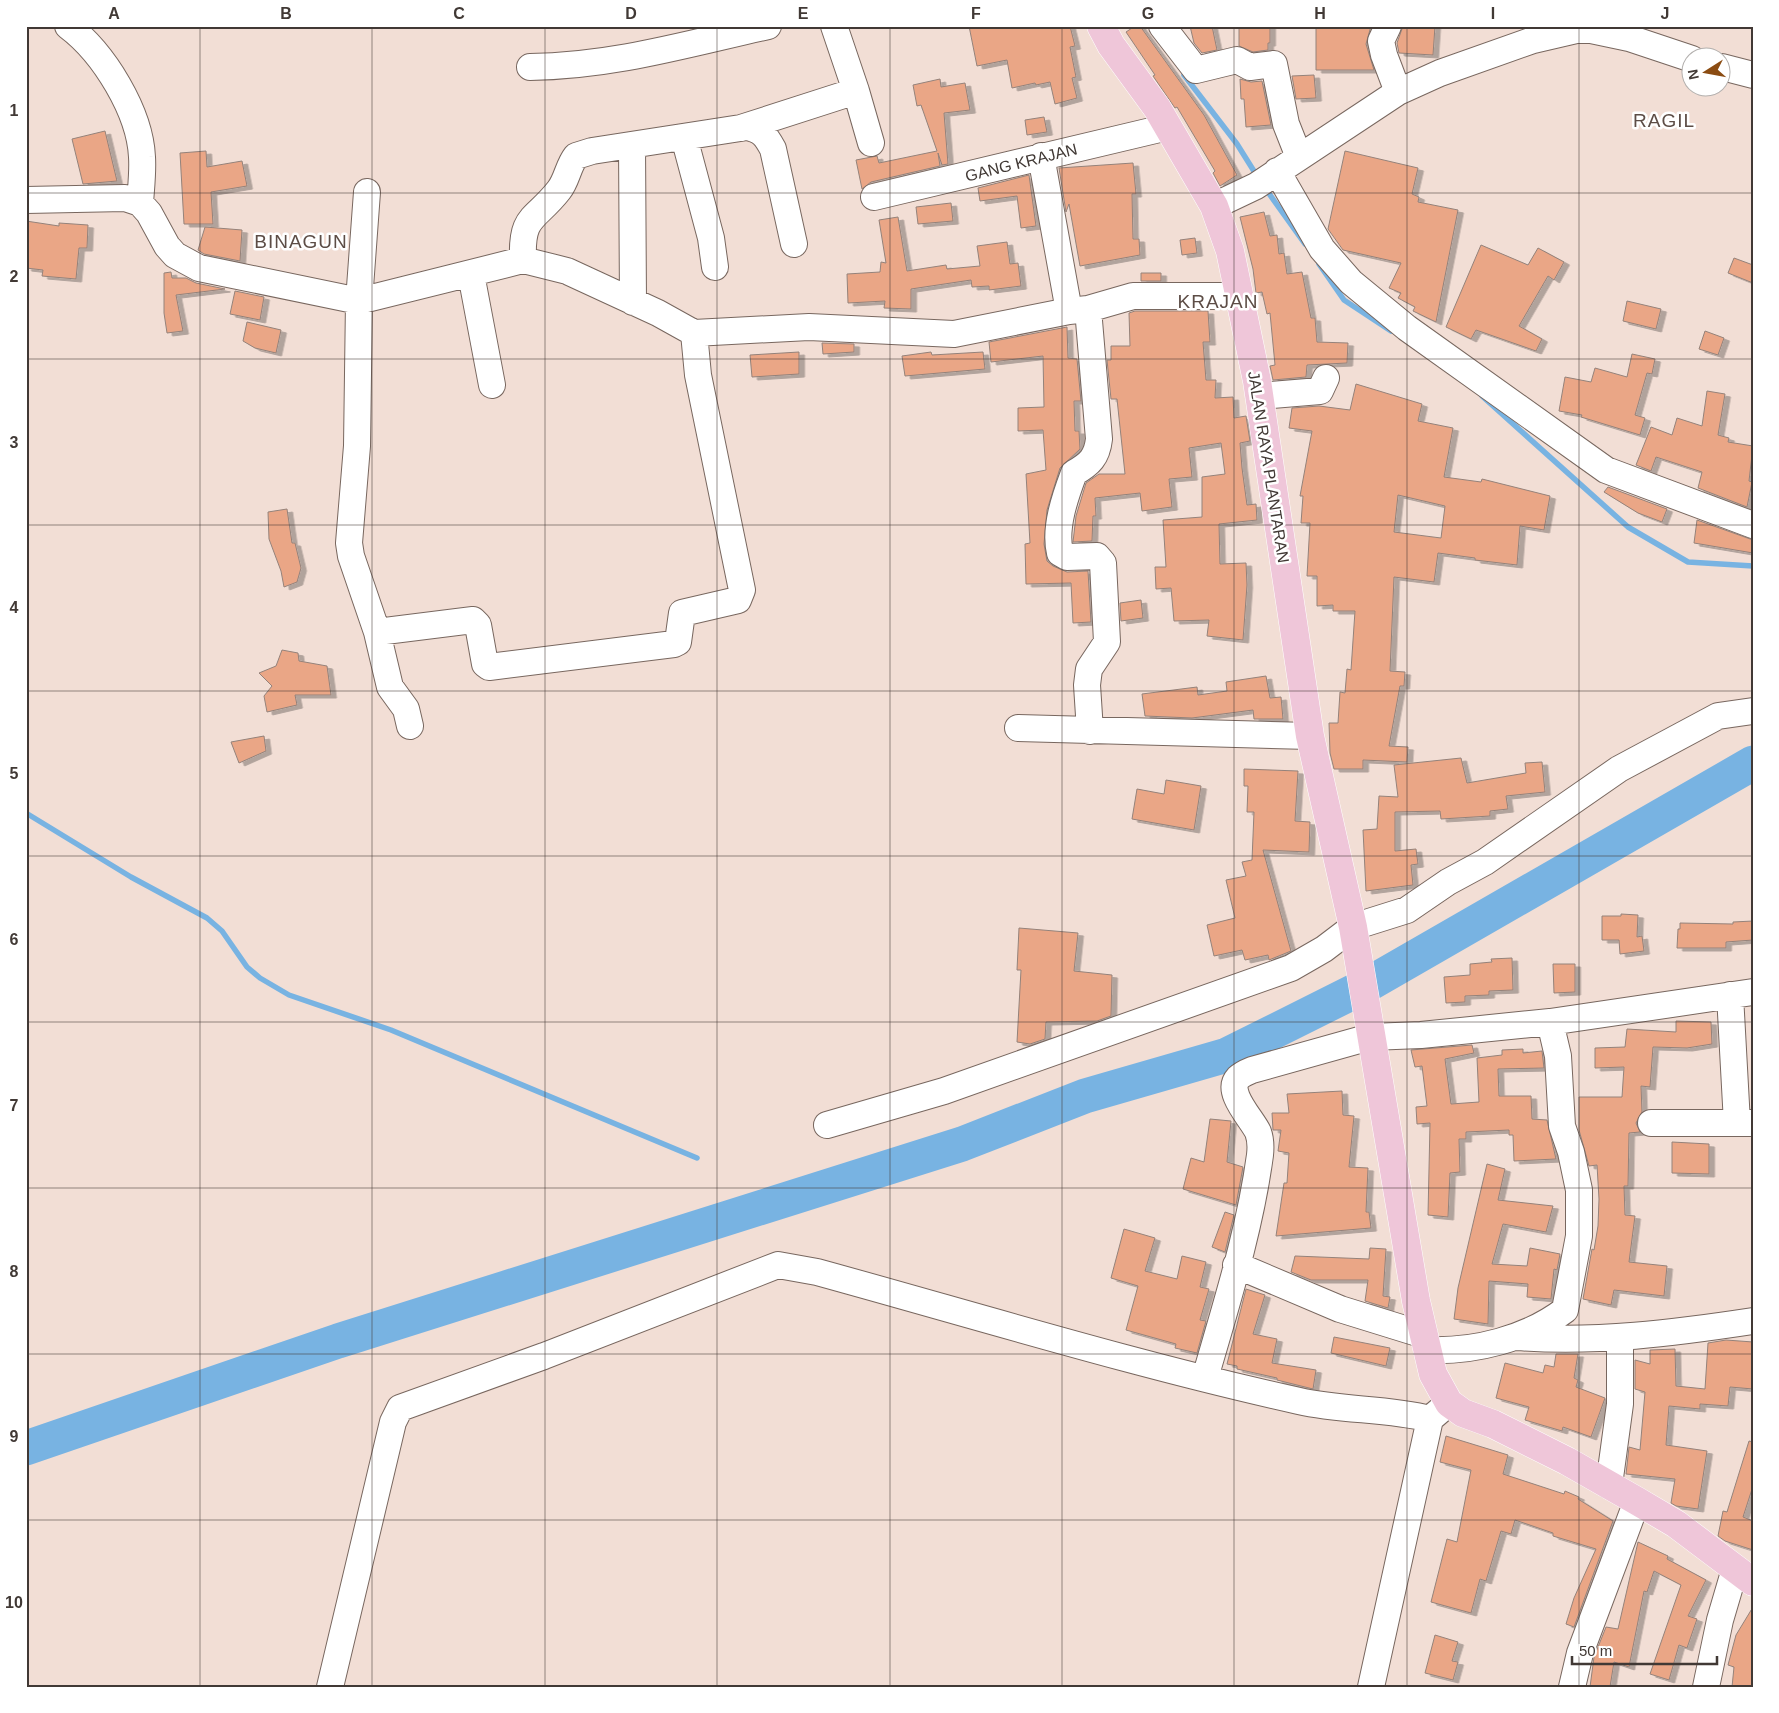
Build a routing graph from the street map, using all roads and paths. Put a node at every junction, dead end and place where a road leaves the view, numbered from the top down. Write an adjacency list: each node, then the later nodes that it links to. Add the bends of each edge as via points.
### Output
1 (68, 26): 24 (street, via 102,61 127,101 140,140)
2 (768, 26): 8 (street, via 632,58 571,66)
3 (834, 26): 11 (street)
4 (1101, 26): 13 (main road, JALAN RAYA PLANTARAN)
5 (1162, 26): 19 (street, via 1196,70 1237,60 1250,67 1274,64 1286,124)
6 (1388, 26): 12 (street, via 1381,41)
7 (1682, 56): 12 (street, via 1629,38 1576,30 1533,40 1440,73)
8 (530, 67)
9 (1732, 70): 10 (street)
10 (1753, 75)
11 (856, 91): 14 (street); 16 (street)
12 (1398, 92): 19 (street)
13 (1168, 127): 18 (street, GANG KRAJAN); 25 (main road, JALAN RAYA PLANTARAN)
14 (741, 128): 15 (street); 26 (street, via 760,130 773,149)
15 (684, 137): 17 (street); 28 (street)
16 (871, 143)
17 (632, 145): 27 (street, via 576,156 557,192 530,218 524,230); 32 (street)
18 (1041, 156): 22 (street, GANG KRAJAN); 33 (street)
19 (1299, 157): 20 (street)
20 (1268, 178): 25 (street); 38 (street, via 1351,282 1407,328 1606,470)
21 (367, 192): 31 (street)
22 (874, 198)
23 (26, 200): 24 (street, via 125,198)
24 (140, 204): 31 (street, via 149,212 167,246 186,263)
25 (1214, 206): 30 (main road, JALAN RAYA PLANTARAN, via 1230,251)
26 (794, 244)
27 (523, 260): 29 (street); 32 (street, via 567,271)
28 (716, 267)
29 (471, 274): 31 (street); 36 (street)
30 (1239, 296): 33 (street, via 1133,296); 37 (main road, JALAN RAYA PLANTARAN)
31 (360, 301): 39 (street, via 357,446 349,544)
32 (633, 302): 34 (street)
33 (1079, 310): 34 (street, via 954,334 809,327); 43 (street, via 1099,439 1097,453 1088,466 1074,473 1058,542 1060,553 1067,557 1097,556 1103,564 1107,642 1088,669)
34 (694, 333): 39 (street, via 698,375 742,590 738,600 682,614 678,642 674,644 488,667 478,625 473,620)
35 (1326, 378): 37 (street, via 1320,391)
36 (492, 385)
37 (1260, 396): 44 (main road, JALAN RAYA PLANTARAN)
38 (1753, 525)
39 (376, 632): 41 (street, via 390,687 406,709)
40 (1753, 711): 45 (street, via 1718,716 1619,768 1485,862 1407,910)
41 (410, 726)
42 (1018, 728): 43 (street)
43 (1090, 731): 44 (street)
44 (1310, 736): 45 (main road, JALAN RAYA PLANTARAN)
45 (1354, 932): 48 (main road, JALAN RAYA PLANTARAN); 51 (street, via 1291,968 944,1091)
46 (1741, 994): 47 (street); 50 (street)
47 (1550, 1022): 48 (street, via 1421,1035); 54 (street, via 1558,1056 1562,1126 1579,1190 1579,1236 1564,1310 1552,1320)
48 (1369, 1030): 52 (street, via 1252,1070 1238,1078 1235,1086 1237,1096 1257,1131 1261,1145 1257,1177); 56 (main road, JALAN RAYA PLANTARAN)
49 (1651, 1123): 50 (street)
50 (1745, 1123)
51 (827, 1125)
52 (1236, 1265): 56 (street); 57 (street)
53 (1753, 1321): 55 (street)
54 (1512, 1337): 55 (street, via 1560,1340); 56 (street, via 1456,1351)
55 (1620, 1338): 59 (street, via 1620,1404)
56 (1426, 1342): 58 (main road, JALAN RAYA PLANTARAN)
57 (1205, 1378): 58 (street, via 1322,1406); 62 (street, via 817,1272 789,1265 766,1268 544,1356 400,1408 393,1422)
58 (1439, 1411): 59 (main road, via 1464,1413 1493,1424); 63 (street)
59 (1609, 1484): 60 (main road)
60 (1637, 1501): 61 (main road, via 1676,1524); 64 (street, via 1580,1653)
61 (1744, 1575): 65 (street, via 1720,1620)
62 (330, 1687)
63 (1370, 1687)
64 (1572, 1687)
65 (1706, 1687)

